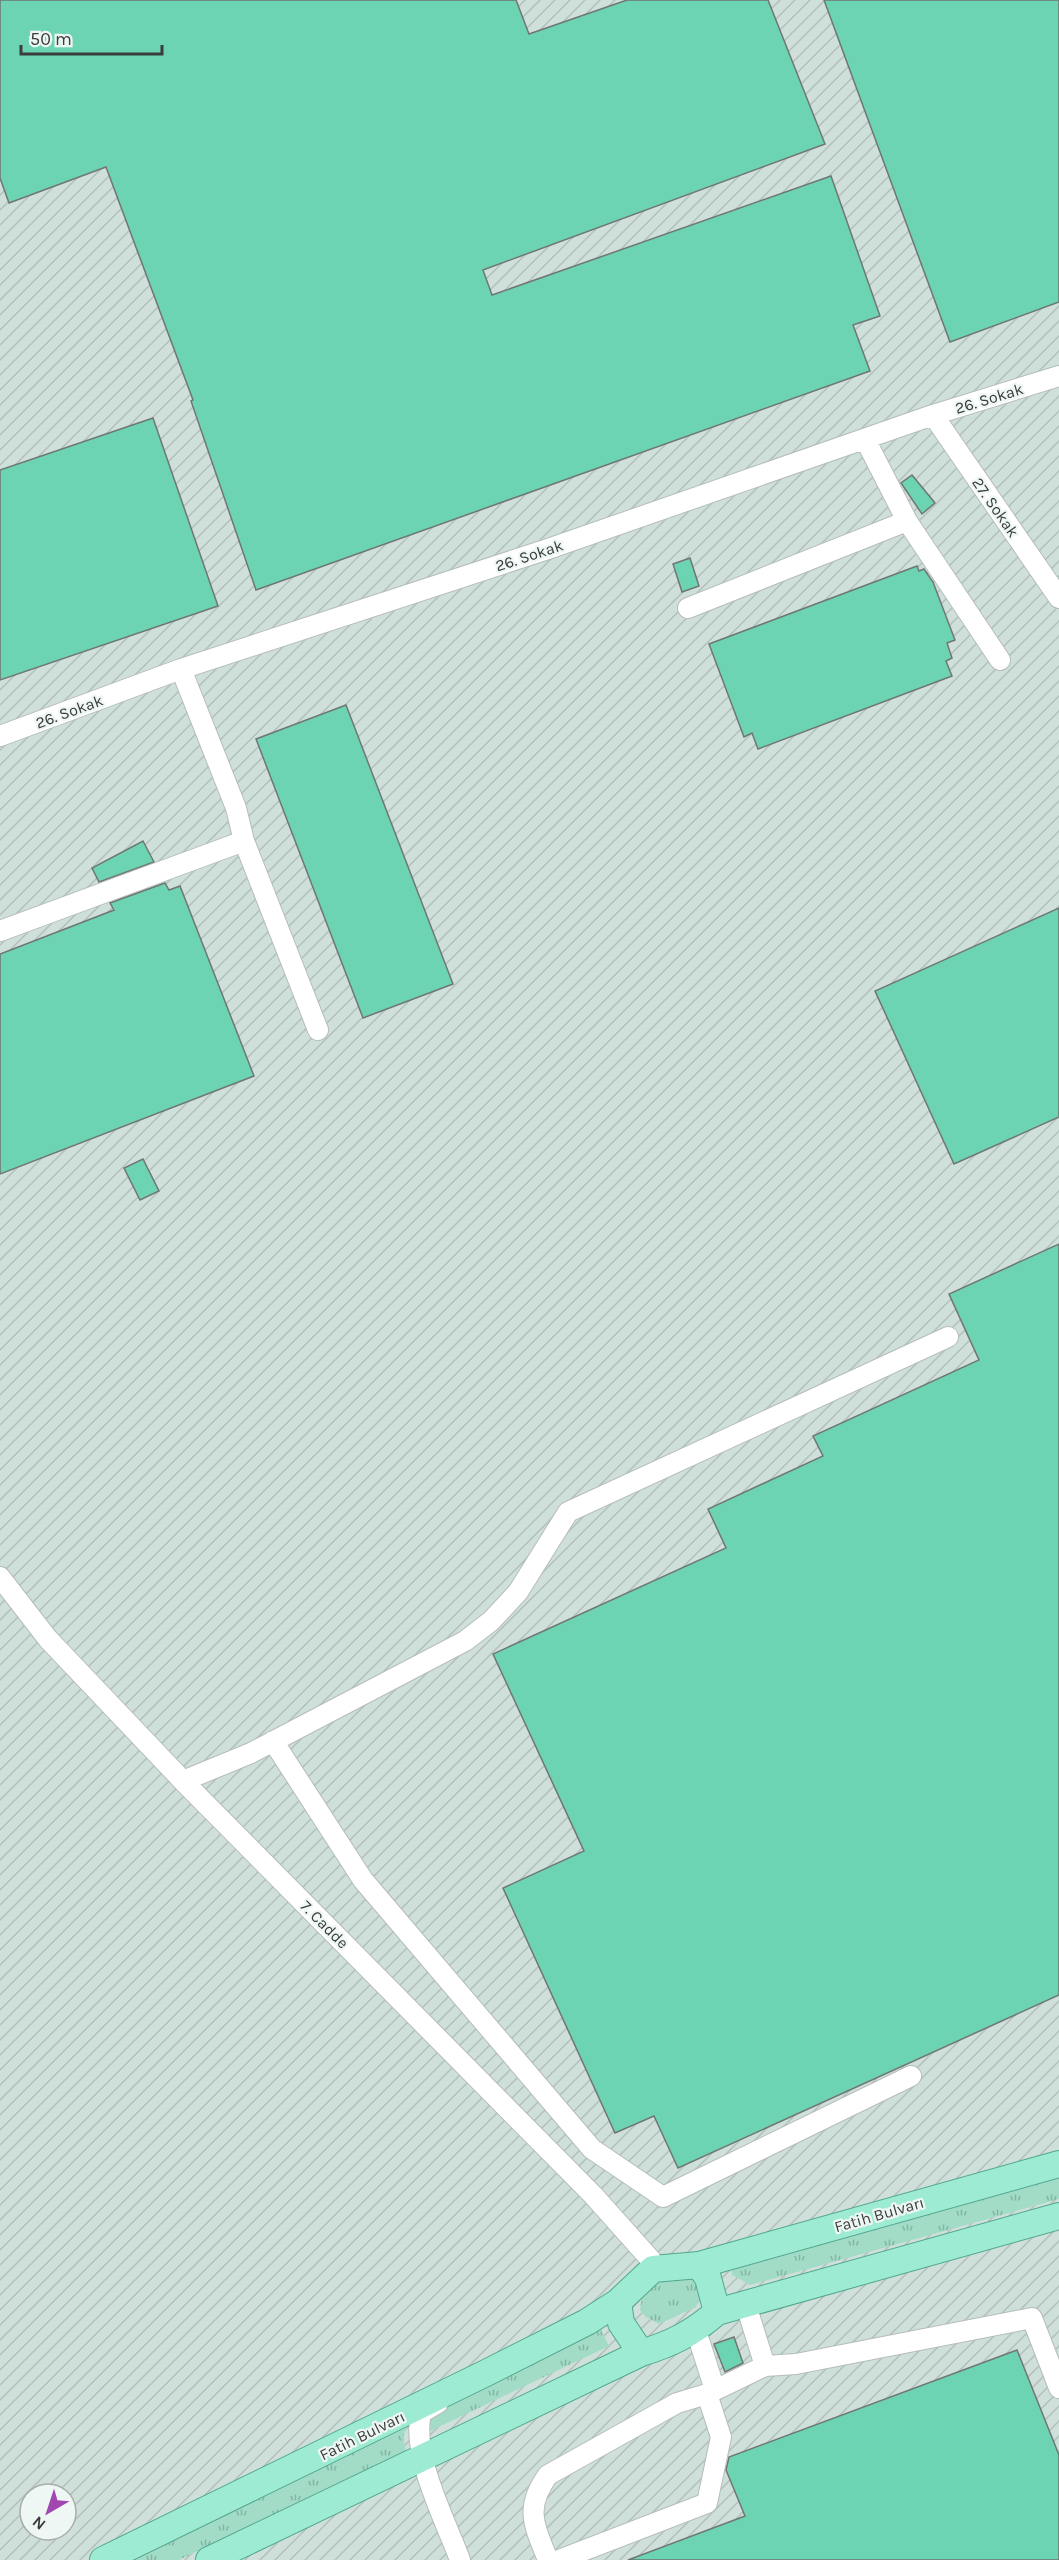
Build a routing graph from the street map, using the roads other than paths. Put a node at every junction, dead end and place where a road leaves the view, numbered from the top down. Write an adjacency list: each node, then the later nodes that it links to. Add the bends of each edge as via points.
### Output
1 (1059, 376): 2 (street, 26. Sokak)
2 (933, 415): 3 (street, 26. Sokak); 5 (street, 27. Sokak)
3 (865, 439): 4 (street); 8 (street, 26. Sokak, via 548,549)
4 (907, 521): 6 (street); 7 (street)
5 (1059, 598)
6 (688, 608)
7 (1000, 660)
8 (181, 669): 9 (street, 26. Sokak); 10 (street, via 236,808)
9 (0, 736)
10 (244, 841): 11 (street); 12 (street)
11 (0, 931)
12 (318, 1030)
13 (948, 1337): 15 (street, via 568,1512 518,1592 491,1621 465,1641)
14 (0, 1577): 16 (street, 7. Cadde, via 48,1639)
15 (273, 1741): 16 (street); 17 (street, via 363,1880 592,2149 663,2197)
16 (183, 1781): 21 (street, 7. Cadde, via 593,2195 651,2260)
17 (911, 2076)
18 (1059, 2164): 20 (main road, Fatih Bulvarı)
19 (1059, 2216): 23 (main road)
20 (699, 2265): 21 (main road, Fatih Bulvarı); 24 (main road, via 708,2278)
21 (653, 2269): 22 (main road, Fatih Bulvarı)
22 (618, 2302): 26 (main road, via 621,2323); 28 (main road, Fatih Bulvarı)
23 (746, 2305): 24 (main road); 27 (street)
24 (717, 2312): 25 (main road)
25 (693, 2332): 26 (main road); 30 (street, via 699,2340)
26 (641, 2353): 31 (main road)
27 (765, 2366): 29 (street, via 796,2364 1032,2318); 30 (street)
28 (484, 2374): 31 (street, via 421,2414 417,2430); 32 (main road, Fatih Bulvarı)
29 (1059, 2388)
30 (711, 2392): 35 (street, via 677,2403 548,2475 532,2508); 36 (street, via 721,2437 707,2503)
31 (422, 2457): 33 (main road); 34 (street)
32 (103, 2560)
33 (209, 2560)
34 (460, 2560)
35 (548, 2560)
36 (559, 2560)

